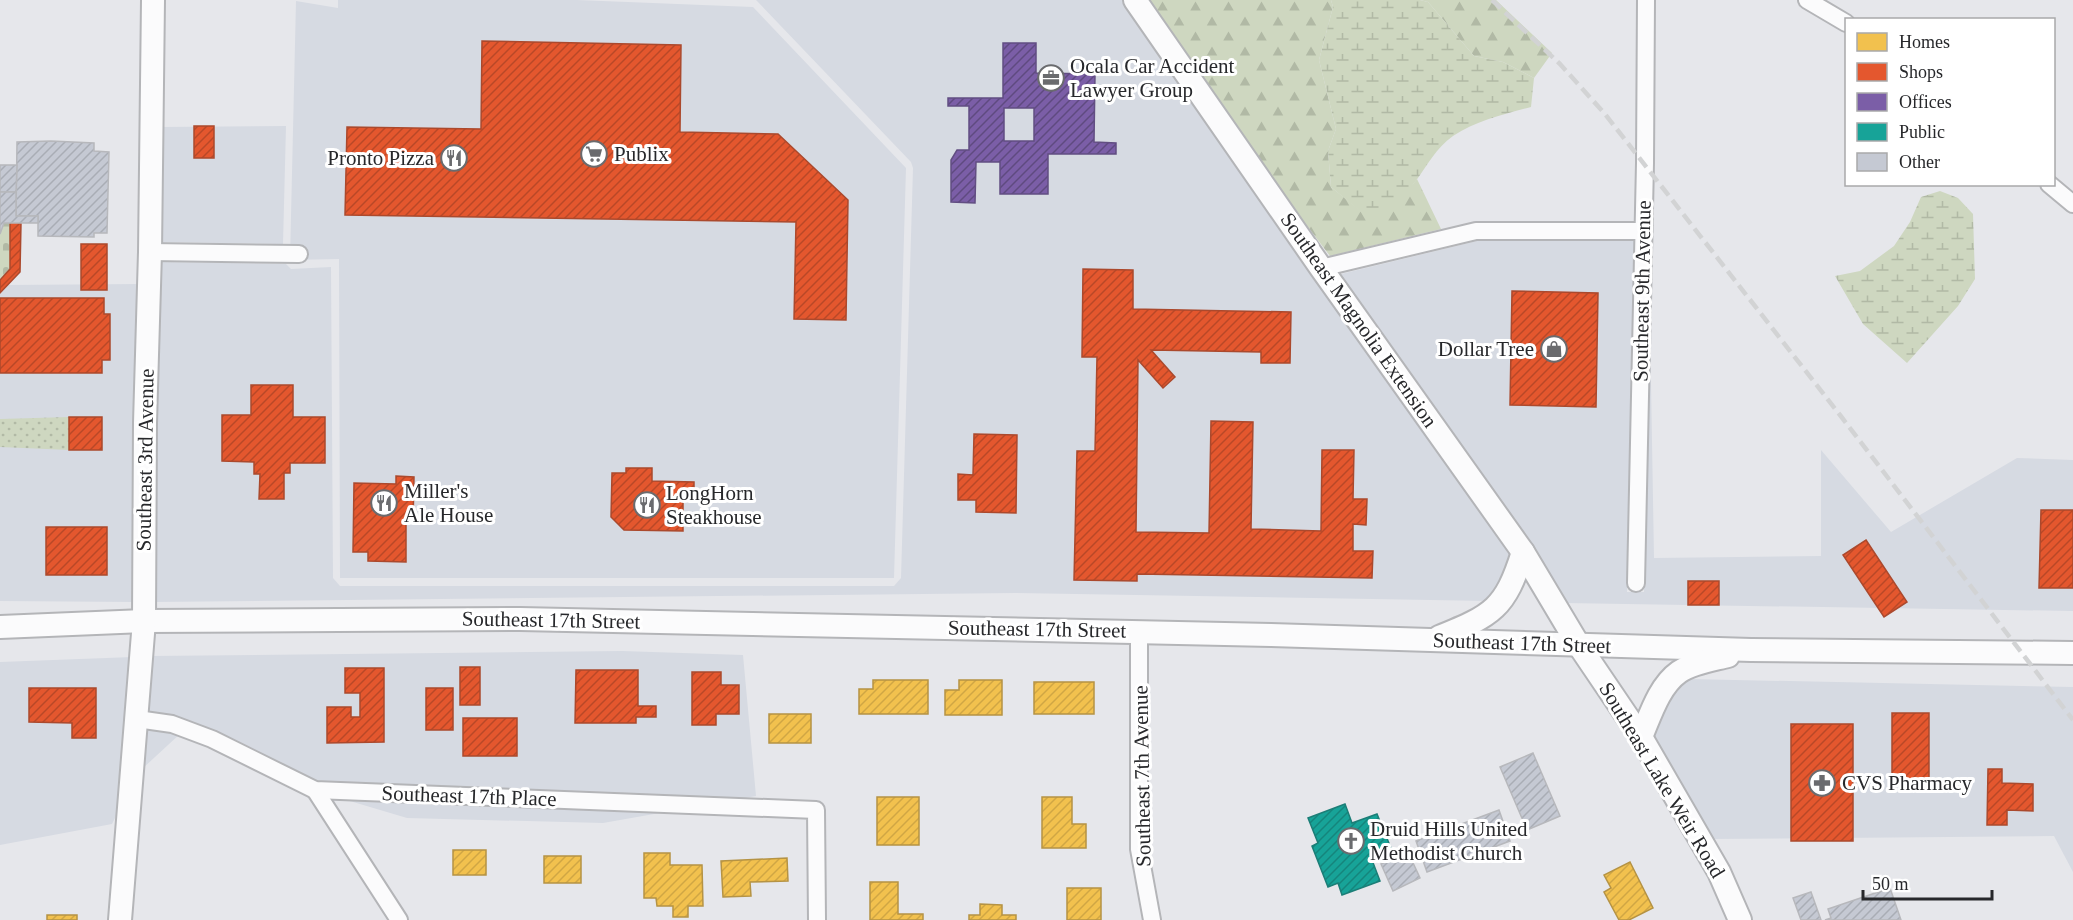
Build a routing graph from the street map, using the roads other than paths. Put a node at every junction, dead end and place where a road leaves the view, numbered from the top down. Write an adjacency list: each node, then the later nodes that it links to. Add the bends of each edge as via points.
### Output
1 (153, 0): 9 (main road, Southeast 3rd Avenue)
2 (1135, 0): 11 (main road, Southeast Magnolia Extension)
3 (1646, 0): 8 (street, Southeast 9th Avenue)
4 (1807, 0): 5 (street)
5 (1845, 22)
6 (2051, 186): 7 (street)
7 (2073, 204)
8 (1643, 231): 11 (street, via 1476,231); 13 (street, Southeast 9th Avenue)
9 (150, 252): 10 (street); 14 (main road, Southeast 3rd Avenue)
10 (299, 254)
11 (1321, 268): 12 (main road, Southeast Magnolia Extension)
12 (1523, 552): 17 (main road, via 1514,582 1497,607 1478,621); 18 (main road, Southeast Magnolia Extension)
13 (1636, 583)
14 (144, 621): 15 (main road, Southeast 17th Street); 16 (main road, Southeast 17th Street, via 520,619); 21 (main road, Southeast 3rd Avenue)
15 (0, 627)
16 (1139, 632): 17 (main road, Southeast 17th Street); 27 (street, Southeast 7th Avenue, via 1139,849)
17 (1432, 640): 18 (main road, Southeast 17th Street)
18 (1578, 644): 19 (main road, Southeast 17th Street); 22 (main road, Southeast Lake Weir Road)
19 (1751, 650): 20 (main road, Southeast 17th Street); 22 (main road, via 1679,672 1665,687)
20 (2073, 653)
21 (137, 719): 23 (street, Southeast 17th Place, via 172,724 212,739); 24 (main road, Southeast 3rd Avenue)
22 (1641, 737): 28 (main road, Southeast Lake Weir Road, via 1719,872)
23 (315, 790): 25 (street); 26 (street, Southeast 17th Place, via 816,810)
24 (120, 920)
25 (399, 920)
26 (817, 920)
27 (1152, 920)
28 (1740, 920)

